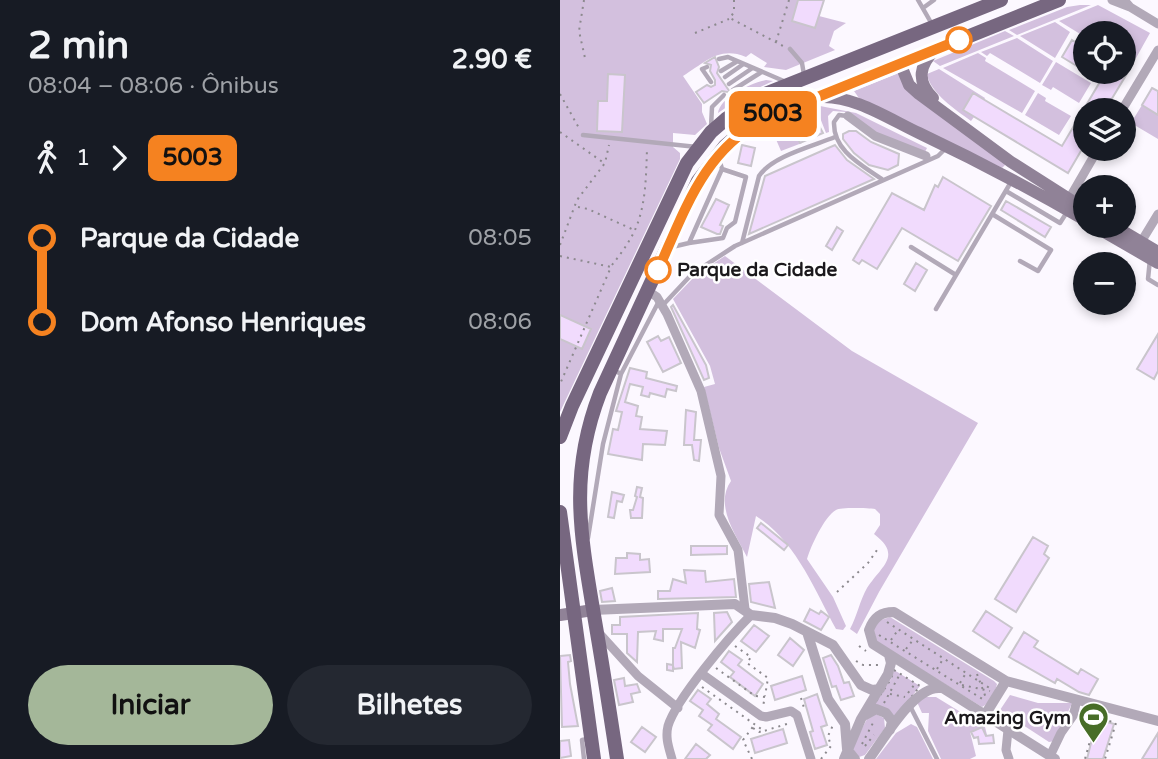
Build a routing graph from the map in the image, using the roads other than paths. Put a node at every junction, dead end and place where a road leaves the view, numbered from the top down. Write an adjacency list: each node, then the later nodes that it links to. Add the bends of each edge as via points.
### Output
1 (918, 0): 7 (lane)
2 (934, 0): 7 (lane)
3 (1059, 0): 12 (main road)
4 (1112, 0): 6 (street)
5 (991, 2): 9 (main road)
6 (1127, 4): 8 (street)
7 (923, 8): 9 (lane)
8 (1158, 24)
9 (933, 27): 10 (main road)
10 (882, 48): 14 (main road); 17 (main road)
11 (790, 49): 24 (lane, via 802,63)
12 (936, 49): 17 (main road); 35 (main road, via 921,69 921,81)
13 (1158, 50): 32 (street)
14 (867, 54): 24 (main road); 28 (main road, via 847,72)
15 (719, 59): 16 (lane, via 724,56)
16 (737, 61): 18 (lane); 21 (lane)
17 (900, 63): 28 (main road); 35 (main road, via 913,90)
18 (743, 64): 20 (lane); 23 (lane)
19 (707, 67): 25 (lane, via 702,69)
20 (752, 69): 22 (lane); 26 (lane)
21 (721, 71)
22 (760, 73): 27 (lane); 29 (lane)
23 (725, 77)
24 (804, 78): 27 (main road)
25 (711, 79)
26 (729, 84)
27 (790, 84): 36 (main road, via 747,104)
28 (847, 84): 31 (main road); 33 (main road)
29 (733, 90)
30 (721, 96): 36 (lane, via 712,107)
31 (813, 98): 33 (main road, via 838,98); 42 (main road, via 754,124)
32 (1129, 98)
33 (863, 106): 39 (main road)
34 (848, 116): 38 (lane, via 836,117); 43 (street, via 875,136)
35 (955, 121): 45 (main road)
36 (711, 132): 41 (main road)
37 (583, 135): 41 (lane)
38 (835, 137): 48 (lane, via 845,151); 59 (lane, via 764,169)
39 (934, 140): 40 (main road); 43 (lane)
40 (947, 146): 43 (lane, via 938,156); 47 (main road)
41 (698, 147): 70 (main road, via 678,178)
42 (718, 153): 46 (lane); 61 (main road, via 698,181)
43 (924, 159): 48 (lane)
44 (1092, 161): 50 (street)
45 (1011, 162): 47 (main road); 47 (main road, via 1009,169)
46 (722, 169): 58 (lane); 58 (lane, via 746,177 735,222 723,238)
47 (1017, 178): 49 (lane); 50 (main road)
48 (883, 180): 59 (lane)
49 (1006, 191): 50 (lane, via 1060,223); 53 (lane)
50 (1068, 205): 51 (main road); 52 (main road)
51 (1073, 206)
52 (1073, 209)
53 (992, 214): 63 (lane, via 1051,250 1038,271); 64 (lane)
54 (1158, 214): 57 (street)
55 (1117, 238): 62 (main road)
56 (1134, 238): 57 (main road)
57 (1141, 242): 62 (main road)
58 (689, 243): 61 (lane)
59 (741, 243): 67 (lane, via 692,274)
60 (911, 247): 64 (lane)
61 (667, 248): 66 (main road)
62 (1155, 258): 65 (lane, via 1148,279)
63 (1020, 261)
64 (956, 275): 68 (lane)
65 (1158, 285)
66 (648, 291): 67 (street); 69 (main road)
67 (661, 303): 69 (lane); 75 (street, via 704,403 721,476 719,515 738,550)
68 (936, 309)
69 (616, 372): 72 (lane); 72 (main road, via 593,412 580,467 579,518)
70 (560, 437)
71 (560, 512): 77 (main road)
72 (585, 562): 74 (main road)
73 (884, 605): 76 (street)
74 (593, 610): 75 (street, via 735,604); 77 (main road); 78 (main road)
75 (748, 612): 79 (street); 81 (street)
76 (894, 612): 80 (street, via 882,613 872,623 866,645); 82 (street)
77 (567, 614): 93 (main road)
78 (597, 631): 87 (street, via 638,676); 98 (main road)
79 (807, 632): 84 (street, via 833,645 861,685); 94 (street, via 828,699 845,724)
80 (888, 663): 83 (street); 84 (street)
81 (702, 674): 87 (street); 100 (street, via 761,716 791,711 797,715)
82 (1006, 681): 86 (street); 88 (street)
83 (948, 690): 85 (street, via 927,690); 88 (street)
84 (884, 691): 89 (street)
85 (910, 702): 91 (street); 103 (lane)
86 (1076, 705): 90 (street); 95 (street)
87 (678, 708): 99 (street, via 667,737)
88 (986, 708): 92 (street)
89 (863, 721): 91 (street, via 871,711 882,710 892,721); 94 (street)
90 (1158, 721)
91 (886, 728): 102 (street)
92 (1009, 730): 95 (street); 104 (street)
93 (592, 739): 96 (lane, via 582,740); 97 (main road)
94 (846, 754): 101 (street)
95 (1052, 758)
96 (584, 759)
97 (594, 759)
98 (617, 759)
99 (672, 759)
100 (811, 759)
101 (855, 759)
102 (869, 759)
103 (937, 759)
104 (1009, 759)

